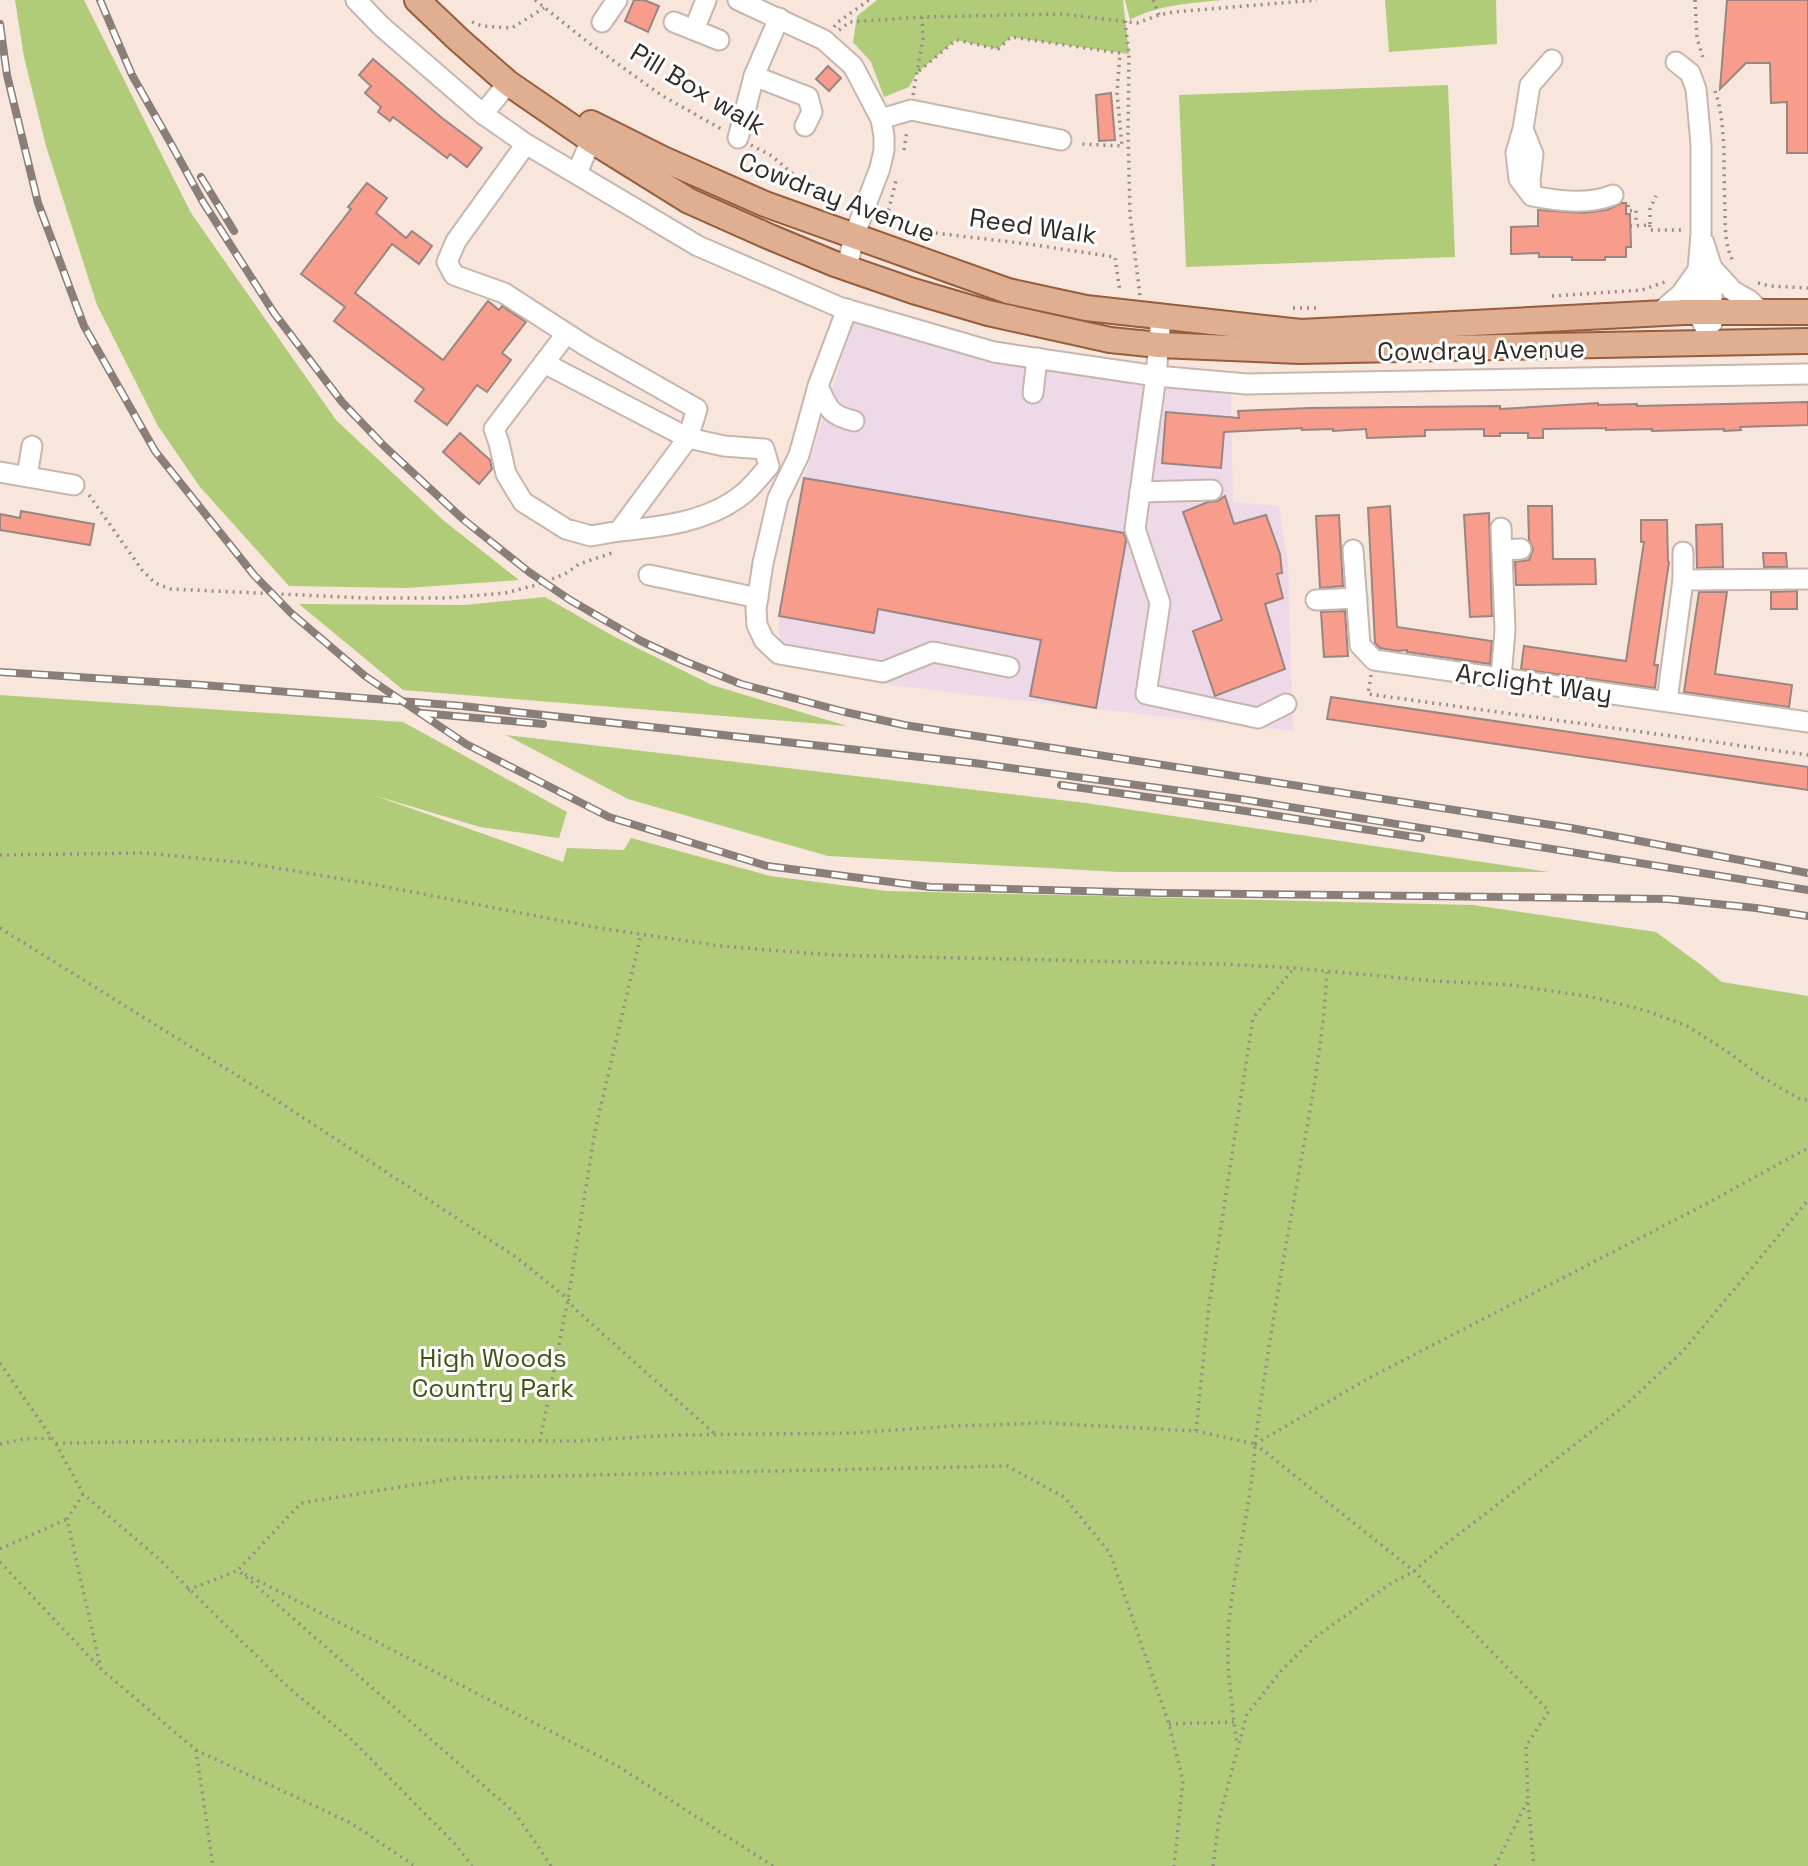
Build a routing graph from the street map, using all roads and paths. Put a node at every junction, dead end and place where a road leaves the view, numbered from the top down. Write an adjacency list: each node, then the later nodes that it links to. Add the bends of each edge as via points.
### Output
1 (356, 0): 30 (street, Cowdray Avenue)
2 (417, 0): 27 (main road, Cowdray Avenue)
3 (535, 0): 11 (path, Pill Box walk)
4 (617, 0): 17 (street)
5 (706, 0): 19 (street)
6 (738, 0): 14 (street)
7 (869, 0): 21 (path, via 838,22)
8 (1153, 0): 12 (path)
9 (1317, 0): 12 (path)
10 (1695, 0): 24 (path, via 1698,38)
11 (544, 8): 15 (path, via 512,28); 33 (path, Pill Box walk, via 661,95)
12 (1159, 15): 16 (path, via 1137,23)
13 (922, 17): 16 (path, via 1062,14); 21 (path, via 850,22); 25 (path)
14 (779, 18): 21 (street); 26 (street)
15 (469, 21)
16 (1125, 21): 59 (path, via 1130,214 1139,280)
17 (602, 22)
18 (674, 22): 19 (street)
19 (694, 30): 20 (street)
20 (719, 40)
21 (824, 40): 31 (street, via 853,66)
22 (1552, 60): 42 (street, via 1530,85 1516,153 1519,178 1532,196 1556,201)
23 (1676, 62): 47 (street, via 1690,74 1696,89 1701,144)
24 (1708, 70)
25 (917, 73): 29 (path); 37 (path, via 956,40 998,49 1011,37 1120,53 1117,93 1122,146)
26 (754, 76): 32 (street, via 808,97 811,112); 33 (street)
27 (508, 83): 30 (street); 34 (main road, Cowdray Avenue); 45 (main road, Cowdray Avenue, via 752,198)
28 (1714, 87): 50 (path, via 1721,117 1725,223)
29 (911, 110): 31 (street); 35 (street); 38 (path)
30 (483, 114): 36 (street, Cowdray Avenue)
31 (881, 119): 45 (street, via 884,150)
32 (805, 126)
33 (738, 138): 43 (path, Pill Box walk, via 772,156)
34 (592, 140): 40 (street); 48 (main road, Cowdray Avenue, via 689,201)
35 (1061, 140)
36 (526, 144): 40 (street, Cowdray Avenue); 64 (street, via 456,241 447,262 454,275 504,293)
37 (1082, 144)
38 (902, 158)
39 (899, 170): 45 (path, via 884,227)
40 (577, 173): 57 (street, Cowdray Avenue, via 698,246)
41 (1656, 196): 44 (path)
42 (1621, 199): 44 (path, via 1629,211 1636,210 1633,226)
43 (831, 207)
44 (1650, 225): 47 (path, via 1649,230)
45 (857, 227): 48 (street); 59 (main road, Cowdray Avenue, via 1008,291 1086,308)
46 (897, 228): 55 (path, Reed Walk, via 1115,257)
47 (1696, 232): 49 (street)
48 (847, 268): 67 (main road, Cowdray Avenue, via 988,313 1110,340)
49 (1705, 269): 60 (street); 61 (street); 63 (street)
50 (1737, 269)
51 (1751, 278): 53 (path, via 1770,286)
52 (1670, 280): 54 (path, via 1642,290)
53 (1808, 288)
54 (1545, 297)
55 (1122, 301)
56 (1327, 308): 58 (path)
57 (847, 309): 68 (street, Cowdray Avenue, via 995,352); 72 (street)
58 (1287, 309)
59 (1151, 311): 63 (main road, Cowdray Avenue, via 1301,332); 67 (street)
60 (1704, 312): 61 (main road, Cowdray Avenue); 63 (main road, Cowdray Avenue); 66 (street)
61 (1762, 312): 62 (main road, Cowdray Avenue)
62 (1808, 312)
63 (1659, 313)
64 (566, 334): 69 (street); 75 (street, via 697,409)
65 (1808, 341): 66 (main road, Cowdray Avenue)
66 (1712, 342): 67 (main road, Cowdray Avenue, via 1299,351)
67 (1159, 345): 71 (street)
68 (1037, 358): 71 (street, Cowdray Avenue); 73 (street)
69 (544, 363): 75 (street); 83 (street, via 494,429 506,474 523,502 566,530 591,536)
70 (1808, 374): 71 (street, Cowdray Avenue, via 1247,384)
71 (1156, 376): 81 (street)
72 (818, 386): 74 (street, via 828,409); 90 (street, via 799,455 778,498)
73 (1033, 393)
74 (854, 421)
75 (688, 438): 83 (street); 83 (street, via 764,449 769,466 744,494 718,510 682,522)
76 (32, 446): 78 (street)
77 (0, 472): 78 (street)
78 (27, 476): 79 (street)
79 (74, 485): 89 (path, via 83,486)
80 (1212, 490): 81 (street)
81 (1140, 492): 97 (street, via 1135,529 1160,603 1146,694 1258,718)
82 (1501, 528): 95 (street, via 1511,549)
83 (619, 531)
84 (1353, 550): 91 (street)
85 (1683, 552): 88 (street)
86 (649, 575): 90 (street)
87 (1808, 579): 88 (street)
88 (1683, 580): 96 (street)
89 (155, 583)
90 (758, 598): 94 (street, via 757,625 779,654 883,672 933,652)
91 (1357, 598): 92 (street); 93 (street, via 1360,645)
92 (1316, 600)
93 (1374, 660): 95 (street, Arclight Way); 99 (path, via 1368,694)
94 (1009, 667)
95 (1501, 678): 96 (street, Arclight Way)
96 (1667, 701): 98 (street, Arclight Way)
97 (1286, 704)
98 (1808, 722)
99 (1808, 755)
100 (0, 855): 102 (path, via 145,853 247,863)
101 (0, 928): 108 (path, via 270,1096 516,1257)
102 (641, 934): 103 (path, via 832,955); 108 (path, via 595,1131)
103 (1294, 968): 104 (path); 110 (path, via 1252,1018 1209,1306)
104 (1327, 971): 105 (path, via 1511,985 1647,1011 1687,1026 1762,1077); 116 (path, via 1317,1077)
105 (1808, 1100)
106 (1808, 1149): 116 (path, via 1371,1377)
107 (1808, 1200): 122 (path, via 1684,1350 1627,1404)
108 (568, 1299): 111 (path); 113 (path)
109 (0, 1363): 112 (path)
110 (1196, 1431): 111 (path, via 1045,1423 853,1433); 116 (path)
111 (715, 1434): 113 (path)
112 (52, 1438): 114 (path); 115 (path)
113 (540, 1441): 115 (path, via 294,1439)
114 (0, 1444)
115 (56, 1444): 117 (path)
116 (1255, 1444): 122 (path); 125 (path, via 1229,1623)
117 (83, 1494): 118 (path); 123 (path)
118 (67, 1519): 119 (path); 124 (path)
119 (0, 1549)
120 (0, 1562): 124 (path)
121 (238, 1570): 123 (path); 126 (path, via 301,1503 456,1478 1007,1466 1064,1497 1110,1553); 133 (path, via 516,1814); 134 (path, via 617,1765)
122 (1414, 1571): 127 (path, via 1313,1639 1247,1714); 129 (path, via 1549,1711 1527,1746)
123 (188, 1590): 132 (path, via 289,1688 351,1739)
124 (102, 1669): 128 (path)
125 (1235, 1722): 126 (path); 127 (path)
126 (1169, 1724): 135 (path, via 1183,1781)
127 (1237, 1745): 136 (path)
128 (196, 1751): 130 (path); 131 (path, via 351,1823)
129 (1528, 1801): 137 (path); 138 (path)
130 (213, 1866)
131 (415, 1866)
132 (472, 1866)
133 (551, 1866)
134 (773, 1866)
135 (1174, 1866)
136 (1213, 1866)
137 (1495, 1866)
138 (1534, 1866)

